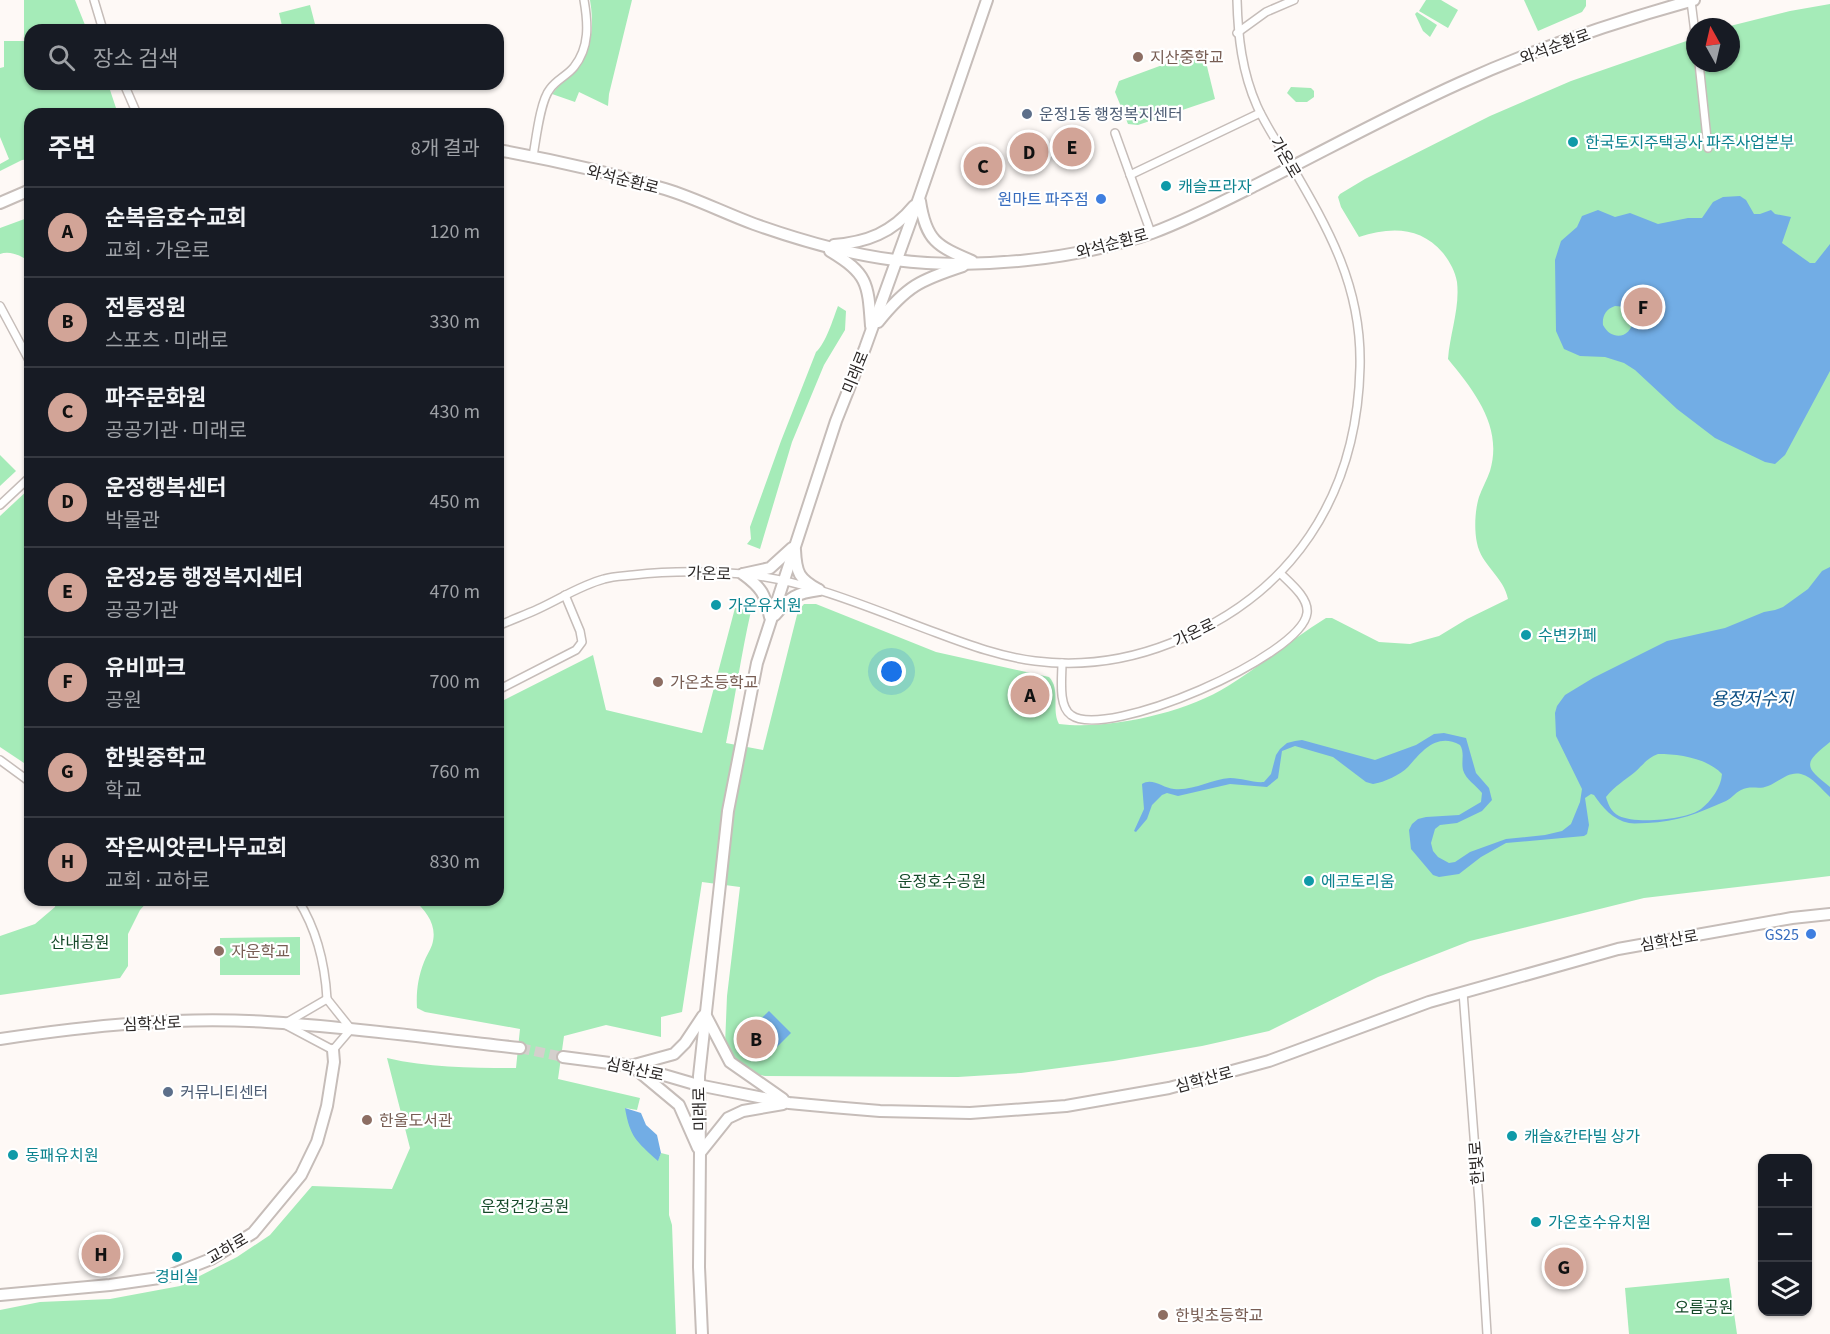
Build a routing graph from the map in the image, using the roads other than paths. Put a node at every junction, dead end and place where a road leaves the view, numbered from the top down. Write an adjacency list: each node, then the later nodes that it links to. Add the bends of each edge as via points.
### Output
1 (94, 0): 10 (street)
2 (584, 0): 19 (street, via 589,26 584,47 575,66 549,89)
3 (987, 0): 23 (street, 미래로)
4 (1237, 0): 11 (street, 가온로)
5 (1294, 0): 7 (street)
6 (1692, 0): 9 (street); 20 (street, 와석순환로, via 1549,47 1461,82)
7 (1274, 7): 8 (street); 11 (street)
8 (1283, 12)
9 (1694, 18)
10 (101, 24)
11 (1238, 33): 15 (street, 가온로, via 1244,69)
12 (1700, 72): 17 (street)
13 (127, 90): 14 (street)
14 (134, 108)
15 (1260, 113): 20 (street, 가온로); 21 (street)
16 (1115, 133): 21 (street)
17 (1708, 148)
18 (504, 151): 19 (street, 와석순환로)
19 (533, 156): 26 (street, 와석순환로, via 666,189)
20 (1292, 167): 25 (street, 와석순환로); 35 (street, 가온로, via 1327,228 1348,281 1360,333 1360,368 1352,438 1335,492 1316,527)
21 (1130, 175): 25 (street)
22 (24, 193): 24 (street)
23 (919, 198): 26 (street, via 884,233 852,243); 27 (street, 미래로); 28 (street, via 922,219 932,239)
24 (0, 203)
25 (1151, 233): 28 (street, 와석순환로, via 1070,254)
26 (822, 246): 27 (street, 와석순환로); 30 (street, via 851,264 863,278)
27 (896, 261): 28 (street, 와석순환로); 30 (street, 미래로)
28 (975, 263): 30 (street, via 914,285 896,299)
29 (0, 306): 31 (street)
30 (872, 329): 34 (street, 미래로)
31 (24, 351)
32 (24, 482): 33 (street)
33 (0, 504)
34 (794, 546): 36 (street, via 770,568); 37 (street, 미래로); 38 (street, via 799,574)
35 (1280, 573): 42 (street, 가온로, via 1233,612 1193,635 1116,660); 42 (street, via 1306,604 1305,622 1290,638 1248,667 1188,697 1119,715 1076,718 1064,705)
36 (743, 574): 37 (street, 가온로); 39 (street, 가온로, via 654,573 605,578); 40 (street, via 761,589)
37 (783, 580): 38 (street, 가온로); 40 (street, 미래로)
38 (819, 590): 40 (street, via 793,596); 42 (street, 가온로, via 976,648 1033,661)
39 (565, 595): 41 (street, 가온로); 43 (street, via 582,642 576,650)
40 (770, 620): 50 (street, 미래로, via 757,663 728,811)
41 (504, 623)
42 (1062, 663)
43 (504, 687)
44 (0, 760): 45 (street)
45 (24, 778)
46 (301, 906): 49 (street, via 316,934)
47 (1830, 914): 48 (street, 심학산로, via 1618,949)
48 (1463, 992): 59 (street, 심학산로, via 1269,1061 1117,1098 1030,1110 970,1113); 63 (street, 한빛로)
49 (327, 999): 51 (street); 52 (street)
50 (704, 1014): 57 (street, via 674,1054); 58 (street, 미래로); 59 (street, via 730,1062)
51 (284, 1024): 52 (street, 심학산로); 53 (street, 심학산로, via 178,1021 87,1027); 55 (street)
52 (351, 1029): 54 (street, 심학산로); 55 (street)
53 (0, 1039)
54 (520, 1048)
55 (333, 1050): 61 (street, 교하로, via 327,1106 317,1142 301,1176 253,1233 211,1258 166,1277)
56 (563, 1057): 57 (street, 심학산로)
57 (633, 1066): 58 (street, 심학산로); 60 (street, via 679,1106)
58 (698, 1085): 59 (street, 심학산로); 60 (street, 미래로)
59 (789, 1103): 60 (street, via 735,1113)
60 (700, 1153): 62 (street, 미래로)
61 (0, 1295)
62 (702, 1334)
63 (1486, 1334)

